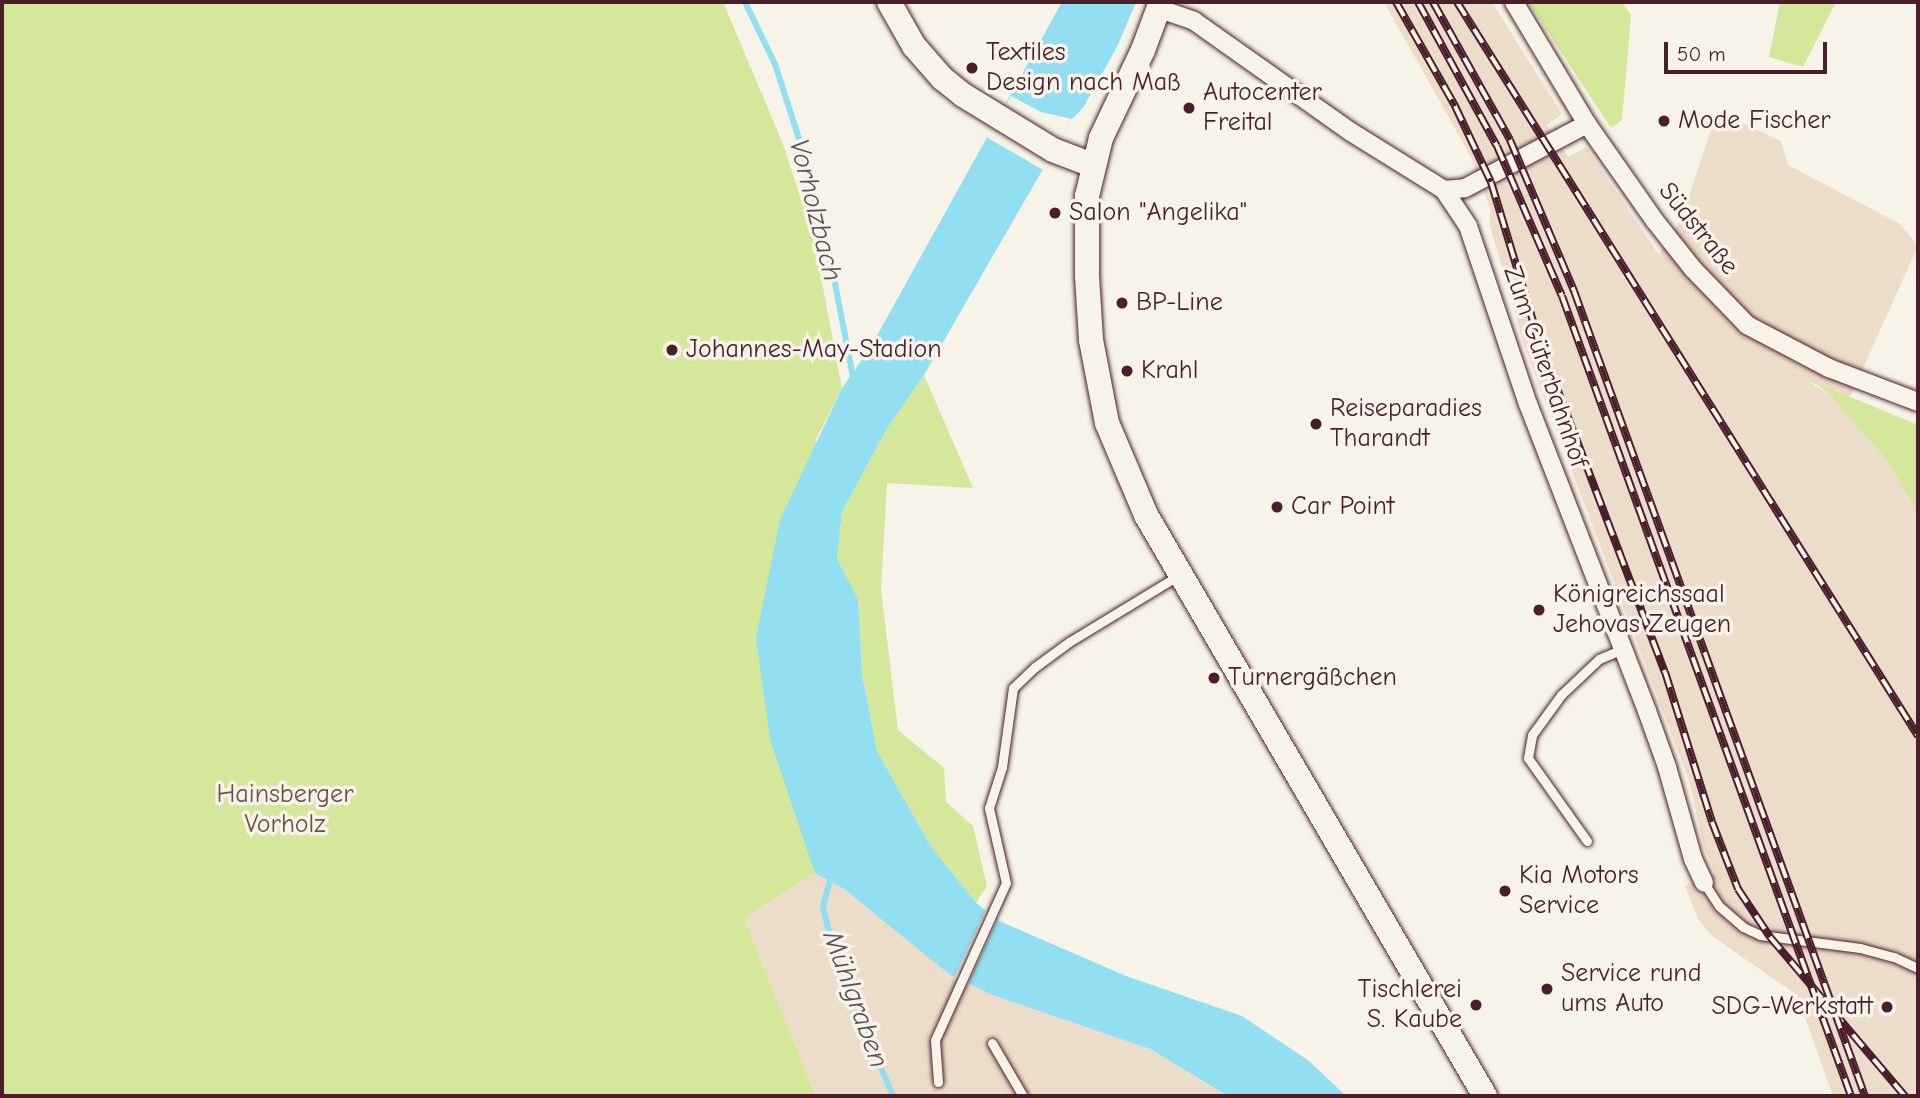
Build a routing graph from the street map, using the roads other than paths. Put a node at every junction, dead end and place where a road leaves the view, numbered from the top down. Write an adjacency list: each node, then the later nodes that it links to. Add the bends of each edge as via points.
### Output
1 (889, 2): 5 (main road, via 928,64 963,95 1053,150)
2 (1514, 2): 4 (street, Südstraße)
3 (1161, 5): 5 (main road); 6 (street, Zum Güterbahnhof, via 1195,21 1351,132)
4 (1587, 124): 6 (street, via 1465,188); 7 (street, Südstraße, via 1655,221 1746,325 1829,368)
5 (1093, 165): 8 (main road, via 1087,197 1087,276 1099,390 1107,423 1146,515)
6 (1444, 190): 9 (street, Zum Güterbahnhof, via 1468,226 1528,404)
7 (1918, 402)
8 (1180, 574): 14 (lane, via 1069,642 1013,688 1002,767 989,808 1006,883 935,1040); 16 (main road)
9 (1623, 649): 10 (lane, via 1599,659 1562,695 1532,735 1528,758); 11 (street, Zum Güterbahnhof)
10 (1587, 841)
11 (1704, 883): 12 (lane, via 1719,906 1760,935 1860,948)
12 (1918, 968)
13 (992, 1043): 15 (lane)
14 (938, 1082)
15 (1023, 1096)
16 (1485, 1096)

